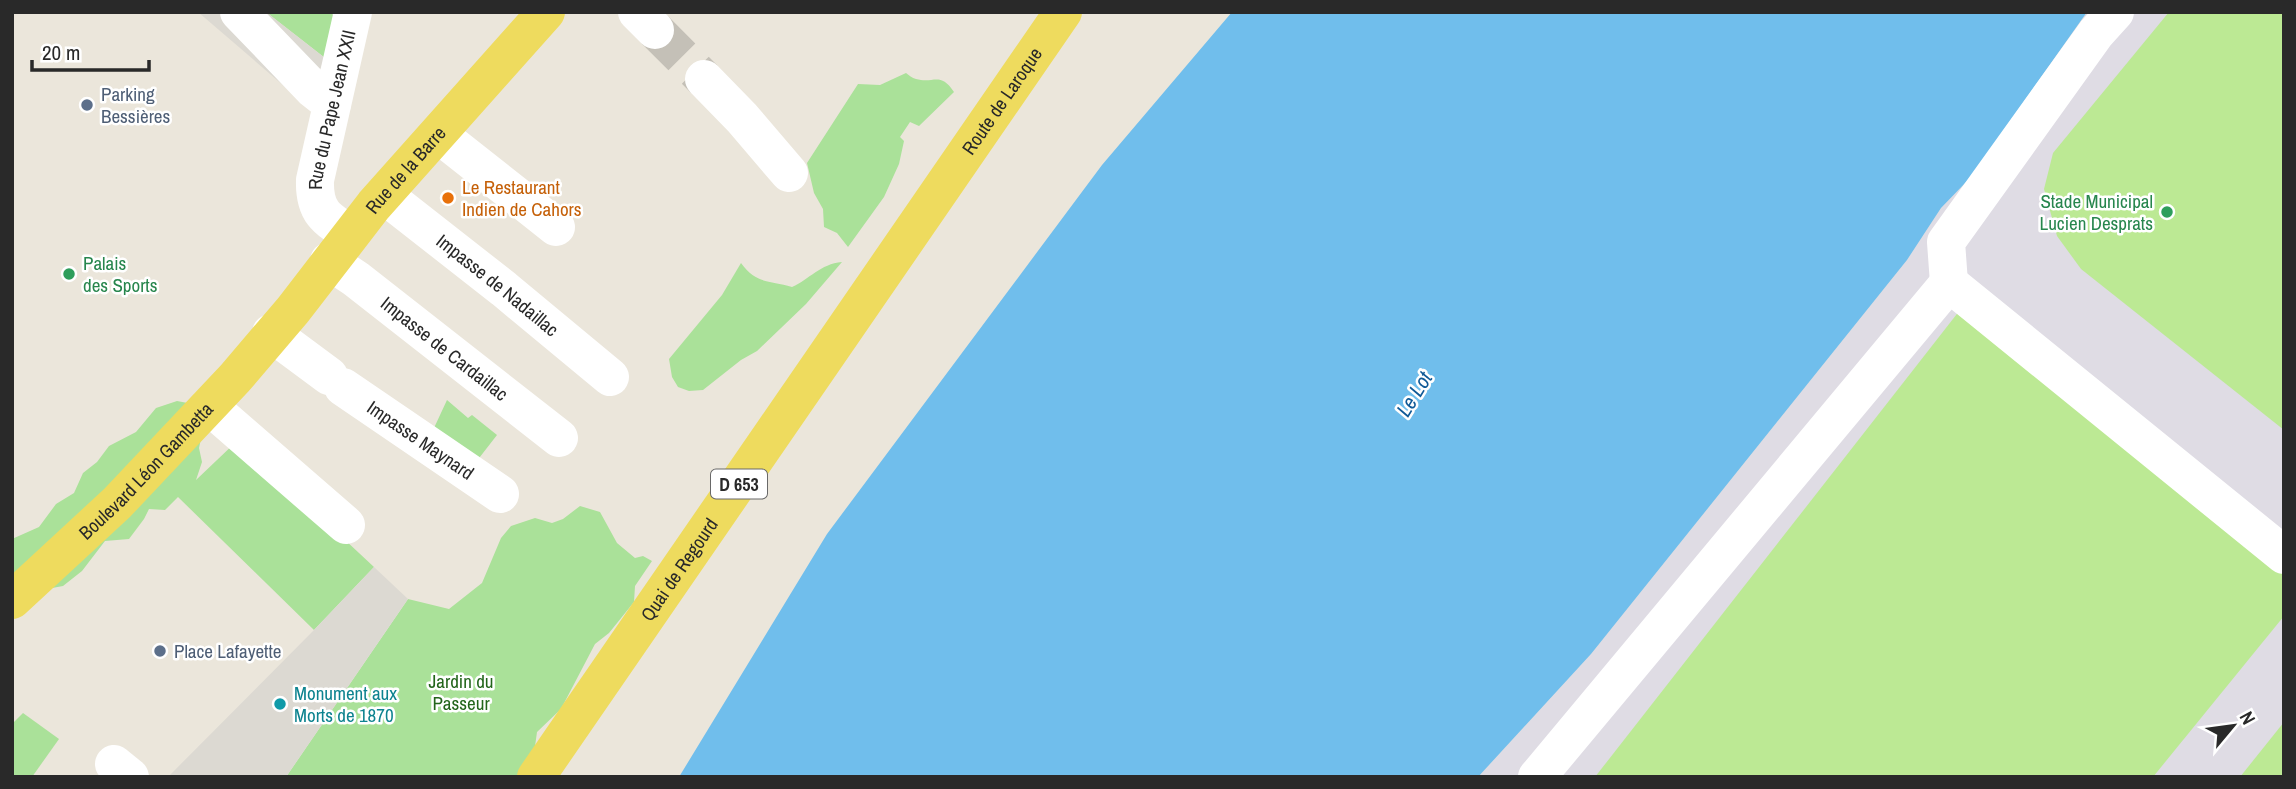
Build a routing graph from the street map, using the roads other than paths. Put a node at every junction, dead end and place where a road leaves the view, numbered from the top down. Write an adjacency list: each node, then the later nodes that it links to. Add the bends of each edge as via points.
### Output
1 (239, 12): 7 (street)
2 (353, 12): 7 (street, Rue du Pape Jean XXII)
3 (546, 12): 8 (main road, Rue de la Barre)
4 (1063, 12): 10 (main road, Route de Laroque / D 653)
5 (2115, 12): 14 (street, via 1946,242)
6 (704, 79): 9 (street)
7 (332, 104): 13 (street, Rue du Pape Jean XXII, via 315,194)
8 (439, 134): 11 (main road, Rue de la Barre); 12 (street)
9 (789, 173)
10 (940, 190): 23 (main road, Quai de Regourd / D 653)
11 (384, 195): 13 (main road, Rue de la Barre); 16 (street, Impasse de Nadaillac)
12 (556, 227)
13 (340, 247): 15 (main road, Rue de la Barre); 18 (street, Impasse de Cardaillac, via 356,279)
14 (1949, 284): 21 (street); 24 (street)
15 (271, 333): 17 (main road, Boulevard Léon Gambetta); 19 (street, Impasse Maynard)
16 (610, 377)
17 (209, 406): 20 (street); 22 (main road, Boulevard Léon Gambetta, via 117,503)
18 (559, 438)
19 (500, 494)
20 (346, 526)
21 (2284, 555)
22 (12, 600)
23 (536, 777)
24 (1537, 777)

